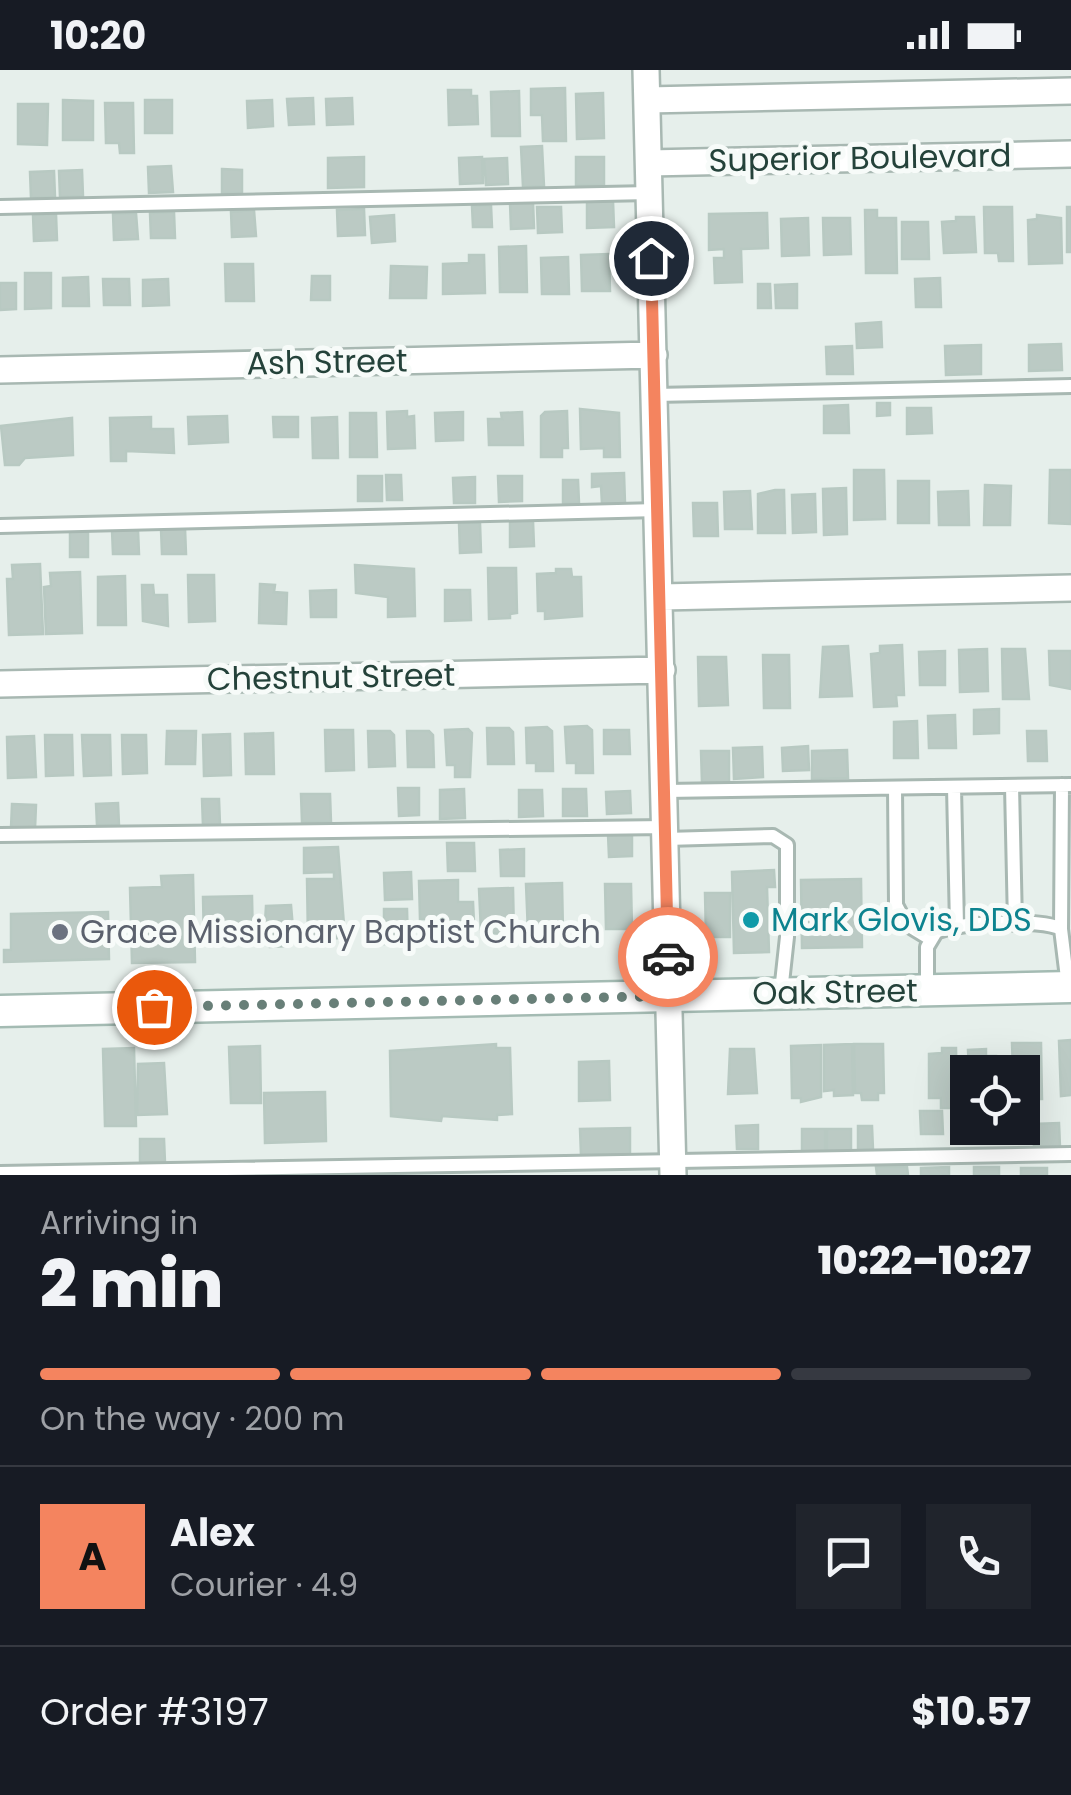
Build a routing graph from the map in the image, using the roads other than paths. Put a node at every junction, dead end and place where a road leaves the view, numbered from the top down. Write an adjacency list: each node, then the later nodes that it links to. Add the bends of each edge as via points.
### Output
1 (646, 70): 3 (street)
2 (1071, 91): 3 (street, Superior Boulevard)
3 (647, 100): 5 (street)
4 (1071, 154): 5 (street, Superior Boulevard)
5 (649, 163): 6 (street)
6 (650, 193): 7 (lane); 8 (street)
7 (0, 207)
8 (654, 354): 9 (street, Ash Street); 11 (street)
9 (0, 370)
10 (1071, 386): 11 (lane)
11 (655, 395): 12 (street)
12 (658, 510): 13 (lane); 15 (street)
13 (0, 526)
14 (1071, 588): 15 (street)
15 (661, 597): 16 (street)
16 (662, 670): 17 (street, Chestnut Street); 22 (street)
17 (0, 684)
18 (1066, 785): 19 (lane); 27 (lane)
19 (1012, 786): 20 (lane); 25 (lane)
20 (954, 787): 21 (lane); 26 (lane)
21 (895, 788): 22 (lane); 28 (lane, via 896,905 906,924)
22 (665, 791): 23 (street)
23 (666, 833): 24 (lane); 31 (lane, via 773,836 787,845); 32 (street)
24 (0, 835)
25 (1015, 924): 26 (lane); 27 (lane)
26 (957, 926): 28 (lane)
27 (1061, 929): 29 (lane)
28 (929, 938): 30 (lane)
29 (1070, 987): 30 (street, Oak Street)
30 (928, 990): 31 (street, Oak Street)
31 (782, 994): 32 (street, Oak Street)
32 (670, 996): 33 (street, Oak Street); 35 (street)
33 (0, 1011)
34 (1071, 1154): 35 (lane)
35 (673, 1169): 36 (lane)
36 (0, 1173)

